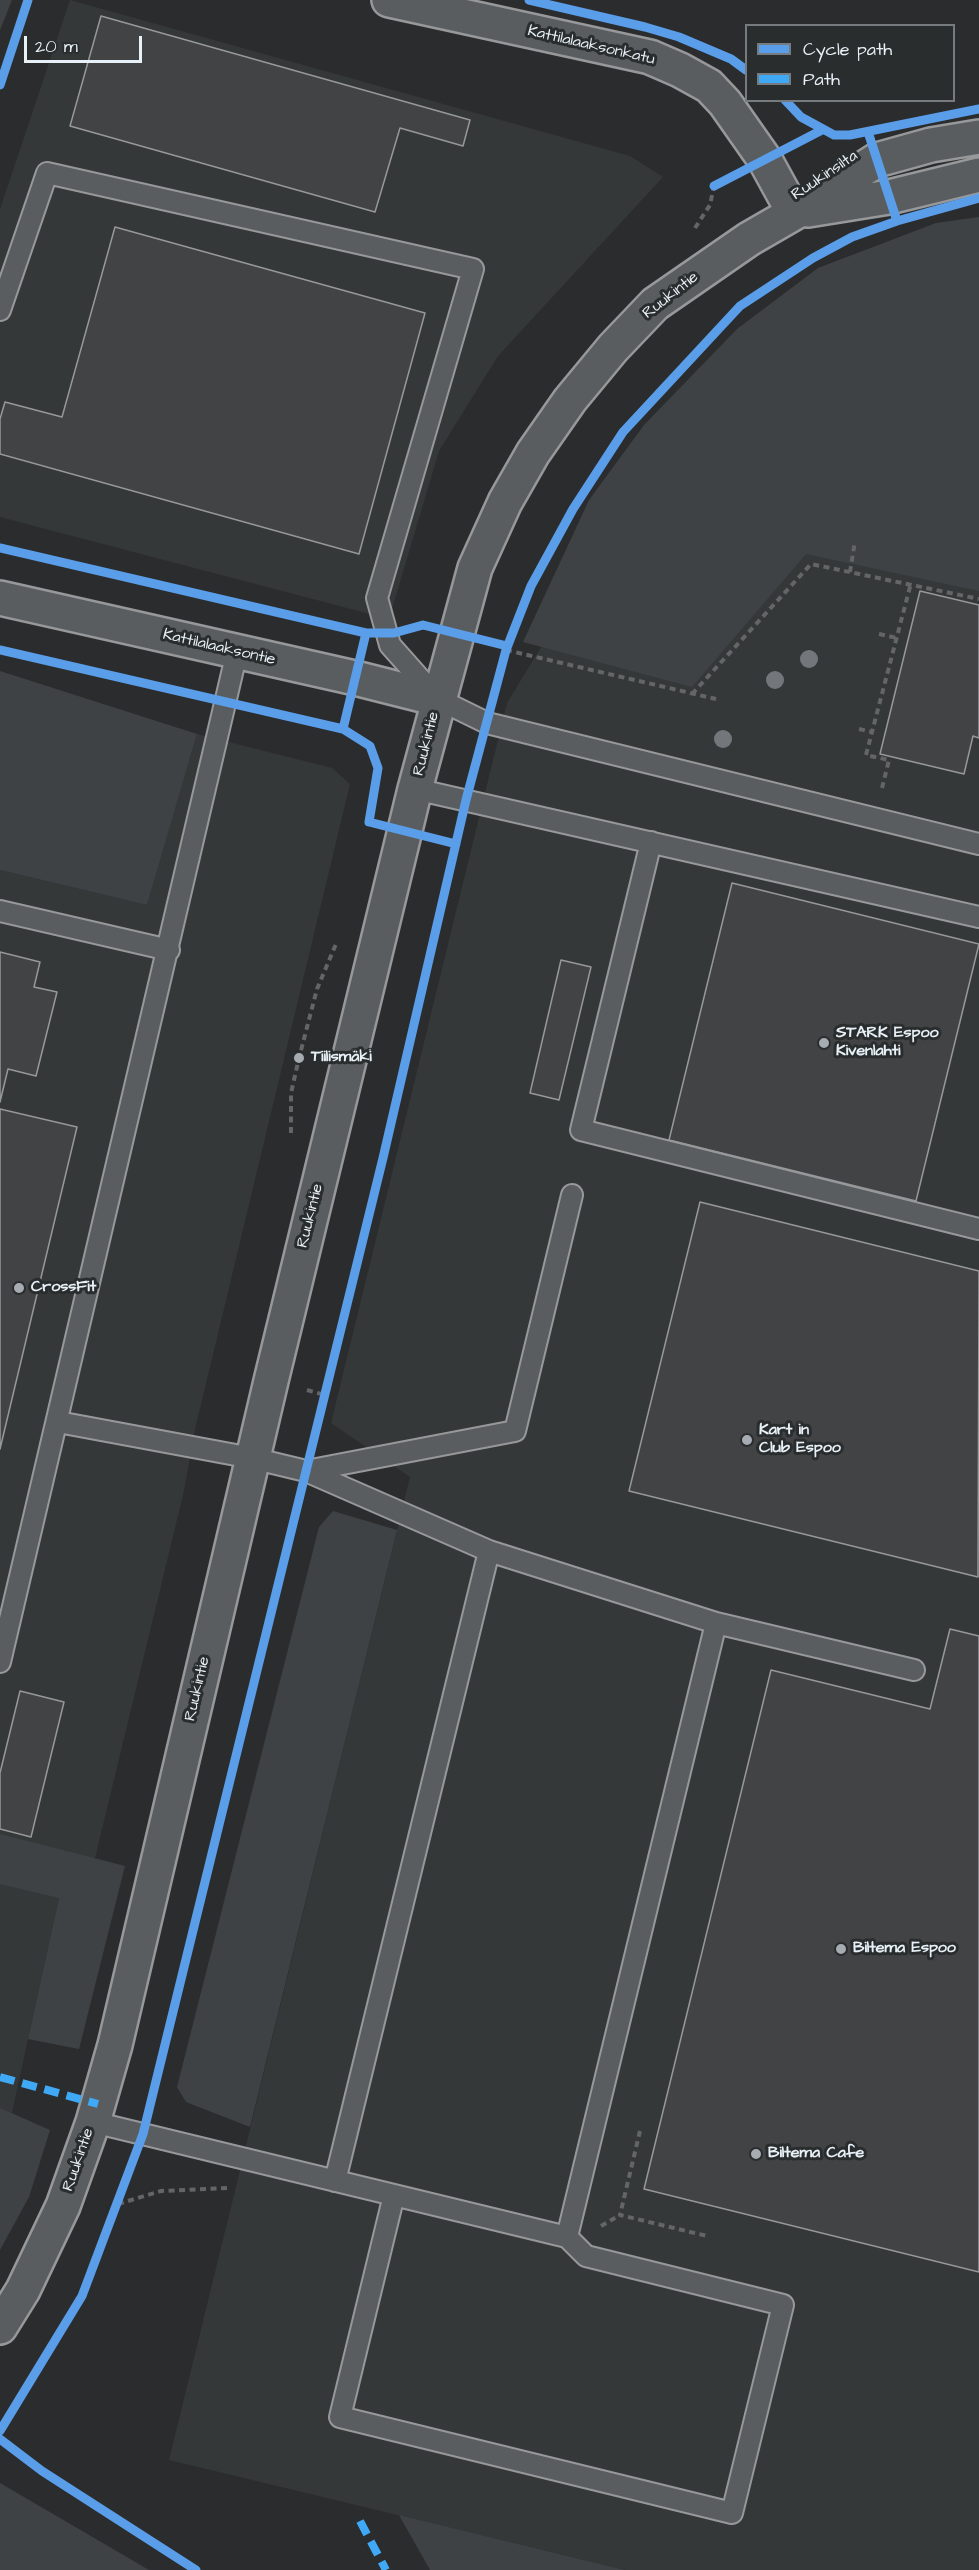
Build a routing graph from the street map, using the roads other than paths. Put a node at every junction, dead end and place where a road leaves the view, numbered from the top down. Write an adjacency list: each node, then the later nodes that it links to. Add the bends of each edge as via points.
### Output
1 (389, 0): 4 (street, Kattilalaaksonkatu, via 650,57 709,86 765,160)
2 (979, 137): 4 (street, Ruukinsilta, via 877,160)
3 (979, 175): 4 (street, Ruukinsilta)
4 (795, 213): 8 (street, Ruukintie, via 748,239 655,304 570,400 505,502 475,568)
5 (0, 309): 8 (lane, via 47,173 473,269 377,598 390,645)
6 (0, 598): 7 (street, Kattilalaaksontie)
7 (237, 652): 8 (street, Kattilalaaksontie); 14 (lane)
8 (438, 699): 9 (street, Ruukintie); 11 (lane, via 487,723)
9 (415, 789): 10 (lane); 18 (street, Ruukintie)
10 (651, 842): 13 (lane); 16 (lane, via 581,1130)
11 (979, 844)
12 (0, 911): 14 (lane)
13 (979, 917)
14 (169, 950): 17 (lane)
15 (572, 1195): 19 (lane, via 515,1431)
16 (979, 1229)
17 (58, 1422): 18 (lane); 22 (lane)
18 (252, 1458): 19 (lane); 24 (street, Ruukintie, via 115,2045)
19 (306, 1472): 20 (lane)
20 (489, 1551): 21 (lane); 25 (lane)
21 (717, 1623): 23 (lane); 27 (lane)
22 (0, 1662)
23 (914, 1670)
24 (93, 2122): 25 (lane); 28 (street, Ruukintie, via 63,2206 23,2290)
25 (335, 2181): 26 (lane)
26 (394, 2195): 27 (lane); 27 (lane, via 340,2417 732,2513 783,2305 586,2256)
27 (567, 2238)
28 (0, 2327)

